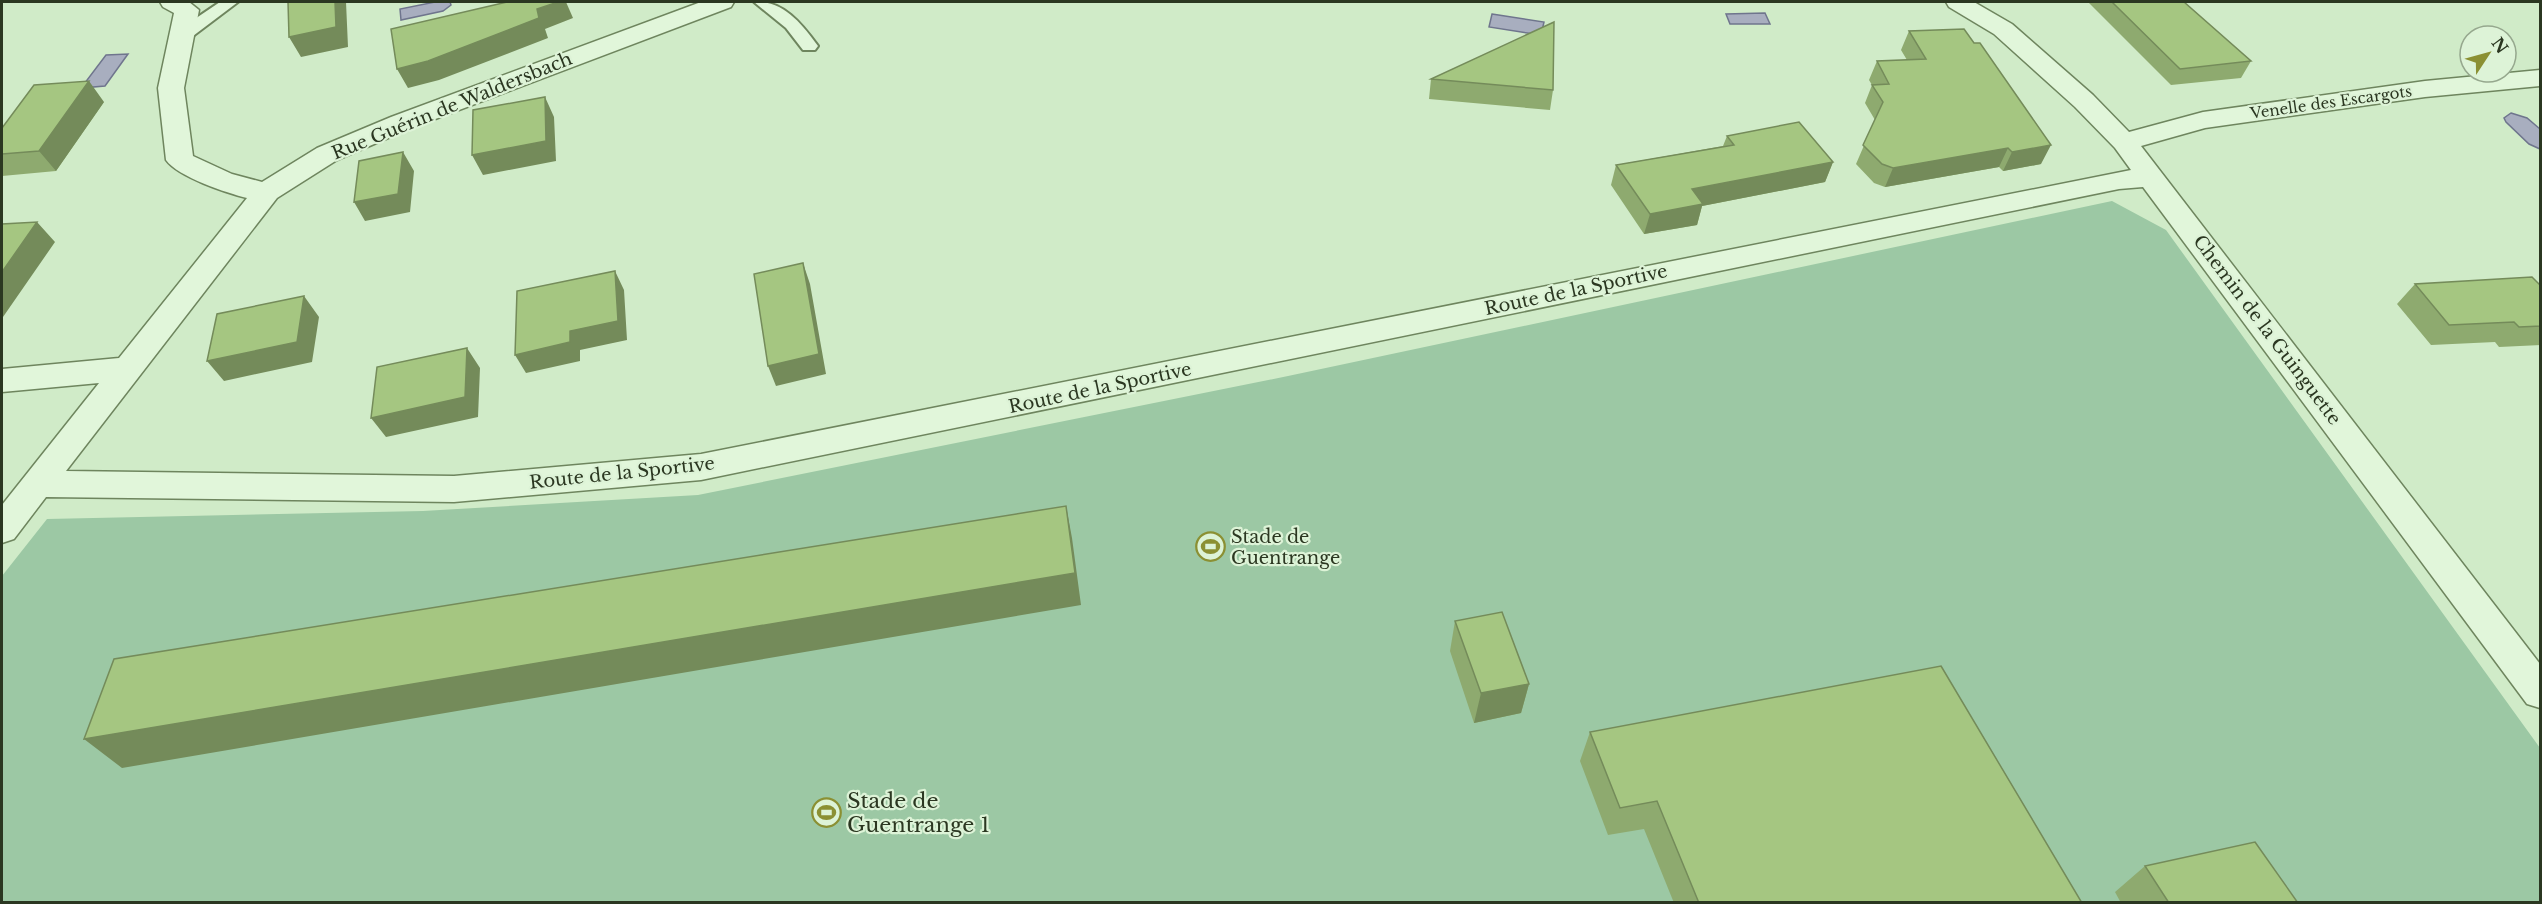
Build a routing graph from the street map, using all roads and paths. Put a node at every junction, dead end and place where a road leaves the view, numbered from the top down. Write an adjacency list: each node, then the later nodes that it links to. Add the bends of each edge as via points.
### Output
1 (172, 2): 6 (street, via 187,10)
2 (230, 2): 6 (lane)
3 (722, 2): 11 (street, Rue Guérin de Waldersbach, via 400,123 327,154)
4 (762, 2): 7 (lane, via 792,24)
5 (1958, 2): 9 (street, Chemin de la Guinguette, via 2002,29)
6 (183, 35): 11 (street, via 171,88 180,160 221,180)
7 (809, 46)
8 (2541, 78): 9 (street, Venelle des Escargots, via 2425,88 2203,120)
9 (2124, 142): 10 (street, Chemin de la Guinguette)
10 (2151, 177): 14 (street, Route de la Sportive, via 2107,182 701,467 454,489); 16 (street, Chemin de la Guinguette)
11 (267, 192): 12 (street, Rue Guérin de Waldersbach)
12 (128, 369): 13 (street); 14 (street, Rue Guérin de Waldersbach)
13 (2, 380)
14 (37, 483): 15 (street, Rue Guérin de Waldersbach)
15 (2, 529)
16 (2541, 692)

